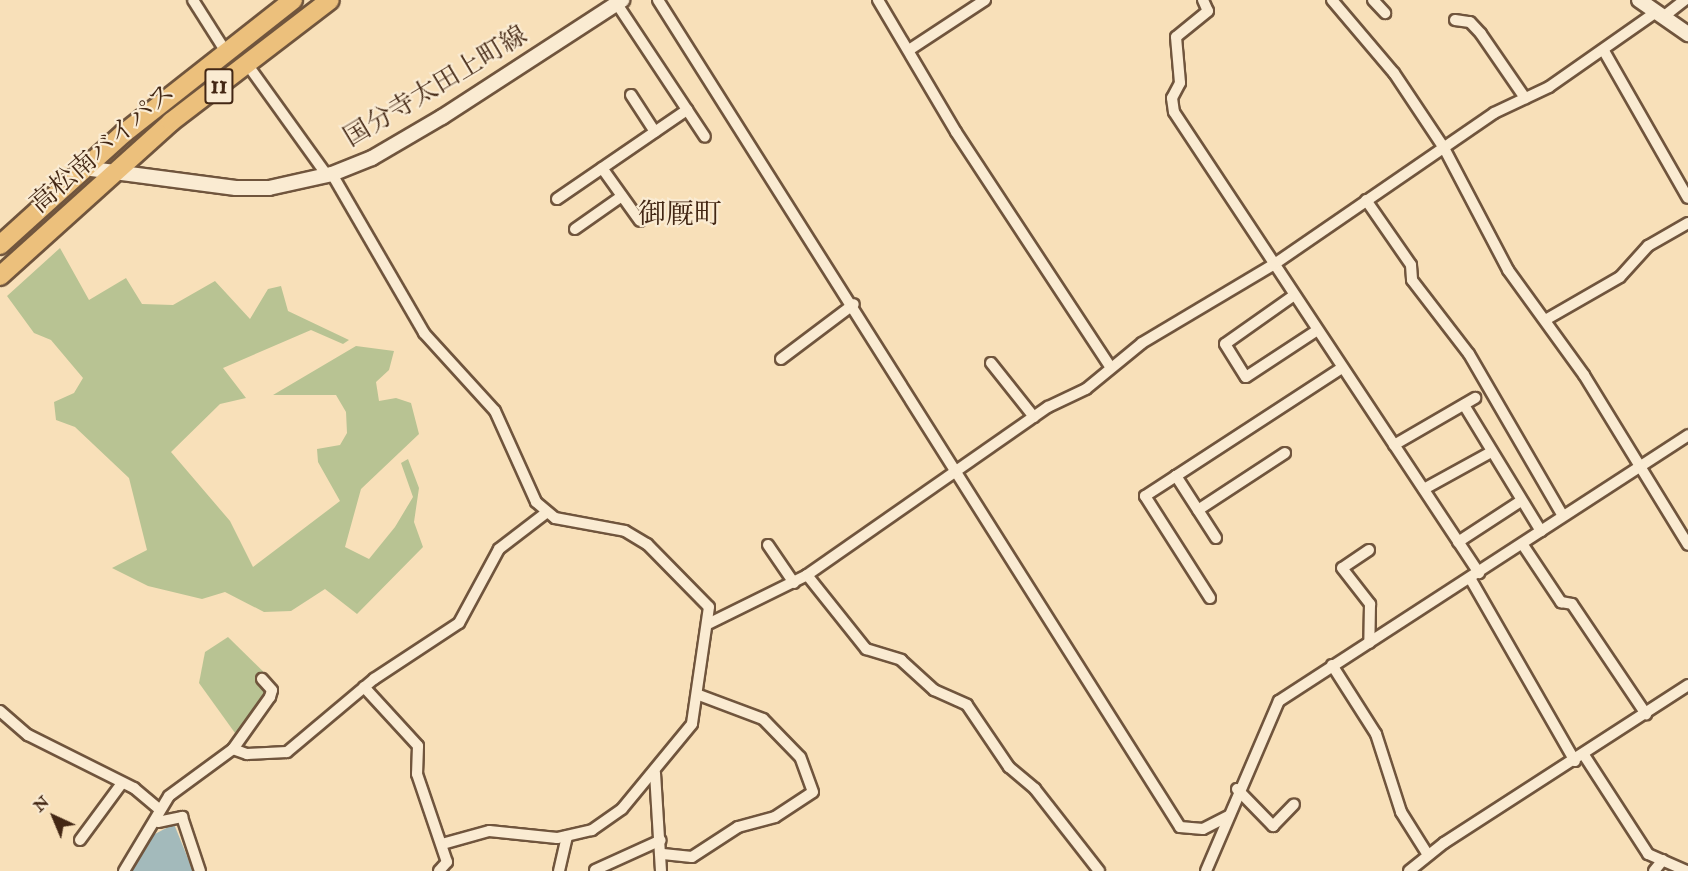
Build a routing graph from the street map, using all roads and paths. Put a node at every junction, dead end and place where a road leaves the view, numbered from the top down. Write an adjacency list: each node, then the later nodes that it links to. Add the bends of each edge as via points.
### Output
1 (193, 0): 19 (street)
2 (293, 0): 19 (highway, 高松南バイパス / 11)
3 (330, 0): 20 (highway, 高松南バイパス / 11)
4 (657, 0): 42 (street)
5 (878, 0): 17 (street)
6 (985, 0): 17 (street)
7 (1204, 0): 39 (street, via 1208,10 1176,37 1180,83 1172,98 1174,111)
8 (1332, 0): 26 (street, via 1394,73)
9 (1373, 0): 13 (street)
10 (1639, 0): 14 (main road)
11 (1685, 0): 14 (street)
12 (614, 3): 23 (street); 30 (main road, 国分寺太田上町線, via 442,117 372,158)
13 (1385, 13)
14 (1659, 14): 16 (main road); 18 (street)
15 (1455, 20): 22 (street, via 1470,22 1481,34)
16 (1688, 34)
17 (909, 50): 47 (street)
18 (1604, 51): 22 (street); 32 (street)
19 (226, 52): 27 (highway, 高松南バイパス / 11)
20 (247, 64): 29 (highway, 高松南バイパス / 11); 30 (street)
21 (632, 95): 24 (street)
22 (1525, 98): 26 (street)
23 (687, 110): 24 (street); 25 (street)
24 (655, 132): 28 (street)
25 (705, 137)
26 (1444, 148): 34 (street); 43 (street, via 1508,270)
27 (84, 168): 29 (main road, 国分寺太田上町線); 38 (highway, 高松南バイパス / 11)
28 (602, 168): 31 (street); 33 (street)
29 (110, 174): 30 (main road, 国分寺太田上町線, via 269,188); 40 (highway, 高松南バイパス / 11)
30 (329, 174): 62 (street, via 424,333 495,411 525,483)
31 (622, 196): 35 (street); 37 (street)
32 (1688, 198)
33 (557, 199)
34 (1366, 200): 39 (street); 63 (street, via 1411,265 1412,280 1469,354)
35 (640, 221)
36 (1688, 223): 43 (street, via 1648,246 1620,277)
37 (576, 229)
38 (0, 245)
39 (1273, 265): 41 (street); 47 (street)
40 (0, 276)
41 (1293, 296): 44 (street); 44 (street, via 1225,344 1246,377)
42 (854, 304): 45 (street); 57 (street)
43 (1547, 319): 56 (street)
44 (1316, 331): 48 (street)
45 (781, 358)
46 (991, 363): 51 (street)
47 (1110, 366): 51 (street, via 1086,389)
48 (1340, 369): 53 (street); 58 (street)
49 (1475, 398): 50 (street)
50 (1464, 405): 53 (street); 54 (street)
51 (1034, 417): 57 (street)
52 (1688, 435): 56 (street)
53 (1394, 445): 59 (street)
54 (1491, 452): 59 (street); 60 (street)
55 (1285, 453): 61 (street)
56 (1638, 469): 63 (street); 69 (street)
57 (954, 474): 71 (street); 91 (street, via 1180,827 1203,829)
58 (1176, 476): 61 (street); 74 (street, via 1145,496)
59 (1424, 489): 66 (street)
60 (1521, 501): 64 (street); 66 (street)
61 (1198, 510): 65 (street)
62 (546, 513): 75 (street, via 566,522 626,531 647,544 699,591 709,607); 80 (street, via 499,549 459,623)
63 (1563, 516): 64 (street)
64 (1541, 531): 68 (street)
65 (1216, 538)
66 (1458, 542): 72 (street)
67 (768, 545): 73 (street)
68 (1522, 545): 72 (street); 83 (street, via 1561,602 1572,604)
69 (1688, 545)
70 (1369, 550): 76 (street, via 1342,568 1370,604)
71 (807, 575): 73 (street); 106 (street, via 866,650 901,660 933,690 967,705 1009,767 1035,789)
72 (1474, 576): 76 (street); 85 (street)
73 (794, 583): 75 (street, via 747,600)
74 (1210, 598)
75 (710, 623): 81 (street)
76 (1369, 643): 77 (street)
77 (1332, 664): 88 (street, via 1279,701); 98 (street, via 1376,734 1401,812)
78 (262, 679): 84 (street, via 272,690 270,697)
79 (1688, 685): 83 (street)
80 (364, 687): 84 (street, via 287,752 247,754); 96 (street, via 418,746 417,774)
81 (699, 695): 86 (street, via 692,724); 97 (street, via 763,719 800,757 813,792 775,817 738,827 692,857)
82 (0, 711): 87 (street, via 28,735)
83 (1646, 714): 85 (street)
84 (233, 749): 90 (street)
85 (1580, 758): 98 (street); 99 (street, via 1637,841)
86 (655, 773): 93 (street, via 592,831); 95 (street)
87 (122, 783): 90 (street); 94 (street)
88 (1237, 789): 89 (street, via 1273,826); 91 (street)
89 (1294, 804)
90 (159, 809): 92 (street)
91 (1227, 816): 107 (street)
92 (158, 822): 101 (street); 102 (street, via 182,817)
93 (567, 836): 96 (street, via 489,831); 104 (street)
94 (80, 840)
95 (661, 840): 97 (street); 100 (street)
96 (442, 844): 103 (street, via 447,867)
97 (663, 854): 105 (street)
98 (1428, 855): 108 (street)
99 (1663, 860): 109 (street); 110 (street)
100 (595, 870)
101 (124, 871)
102 (200, 871)
103 (439, 871)
104 (559, 871)
105 (661, 871)
106 (1098, 871)
107 (1206, 871)
108 (1409, 871)
109 (1654, 871)
110 (1687, 871)

